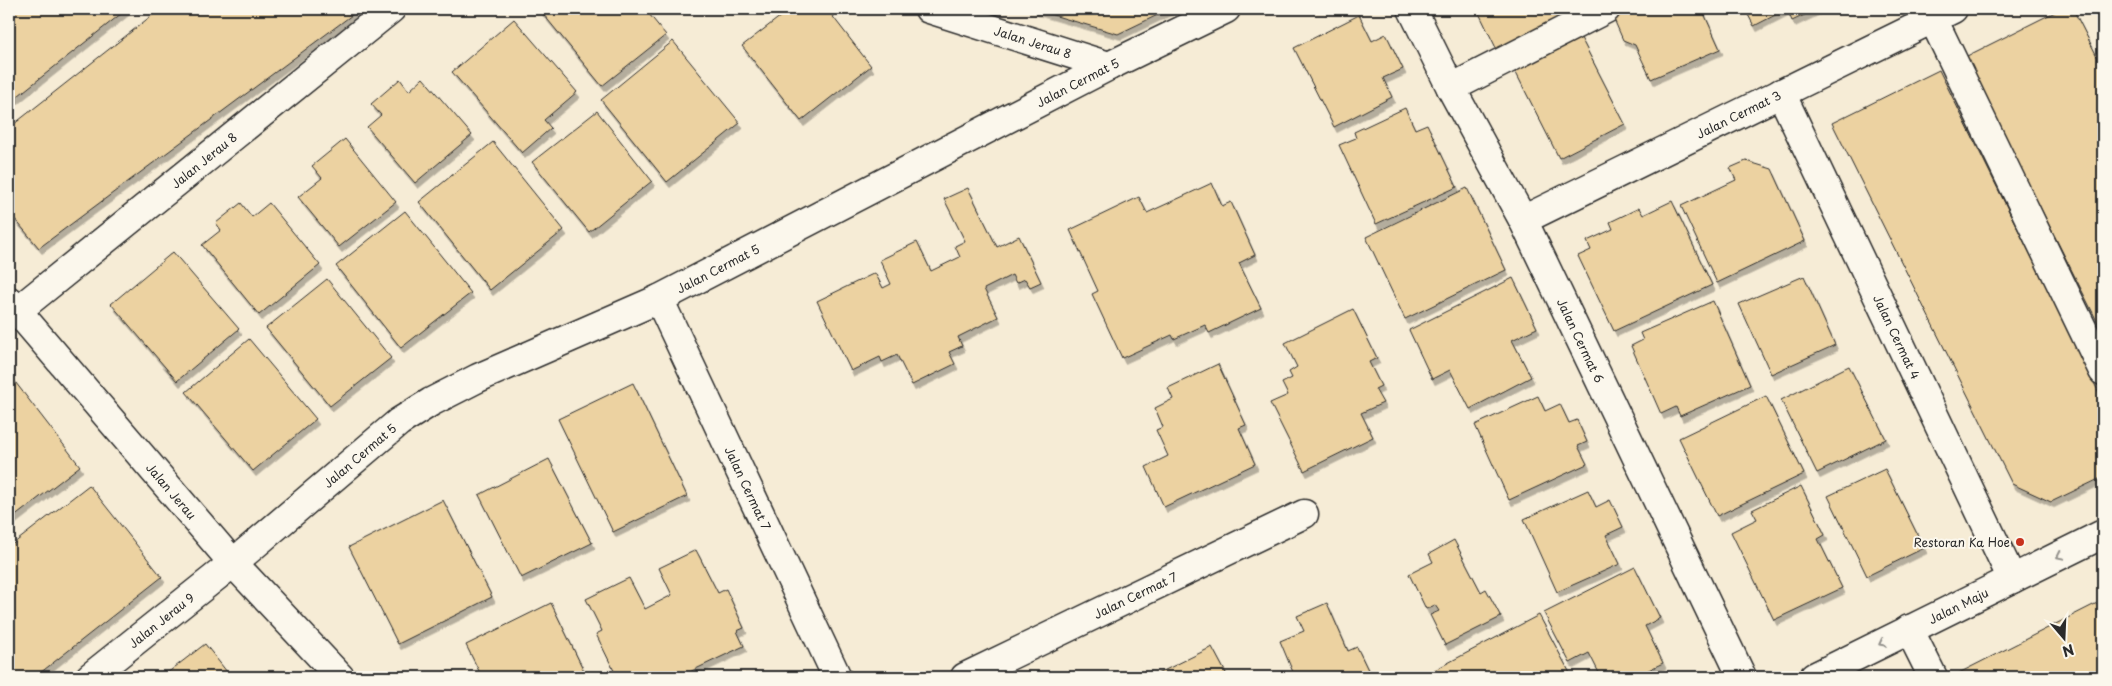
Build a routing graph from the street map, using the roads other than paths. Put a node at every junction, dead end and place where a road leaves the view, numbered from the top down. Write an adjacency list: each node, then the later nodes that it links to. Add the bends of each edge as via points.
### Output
1 (391, 9): 12 (street, Jalan Jerau 8)
2 (929, 9): 7 (street, Jalan Jerau 8)
3 (1226, 9): 7 (street, Jalan Cermat 5)
4 (1412, 9): 8 (street, Jalan Cermat 6)
5 (1606, 9): 8 (street)
6 (1943, 14): 9 (street, Jalan Cermat 3); 13 (street)
7 (1109, 66): 11 (street, Jalan Cermat 5)
8 (1451, 88): 10 (street, Jalan Cermat 6)
9 (1781, 93): 10 (street, Jalan Cermat 3); 17 (street, Jalan Cermat 4)
10 (1523, 220): 23 (street, Jalan Cermat 6)
11 (659, 299): 16 (street, Jalan Cermat 5, via 478,378 431,402 399,422); 21 (street, Jalan Cermat 7)
12 (13, 306): 16 (street, Jalan Jerau)
13 (2103, 371)
14 (1304, 514): 22 (street, Jalan Cermat 7)
15 (2103, 534): 17 (street, Jalan Maju, one-way to 17)
16 (233, 563): 19 (street, Jalan Jerau 9); 20 (street, Jalan Jerau)
17 (2012, 579): 18 (street, Jalan Maju)
18 (1909, 629): 24 (street, Jalan Maju, one-way to 24); 25 (street)
19 (90, 677)
20 (340, 677)
21 (838, 677)
22 (965, 677)
23 (1742, 677)
24 (1814, 677)
25 (1933, 677)

